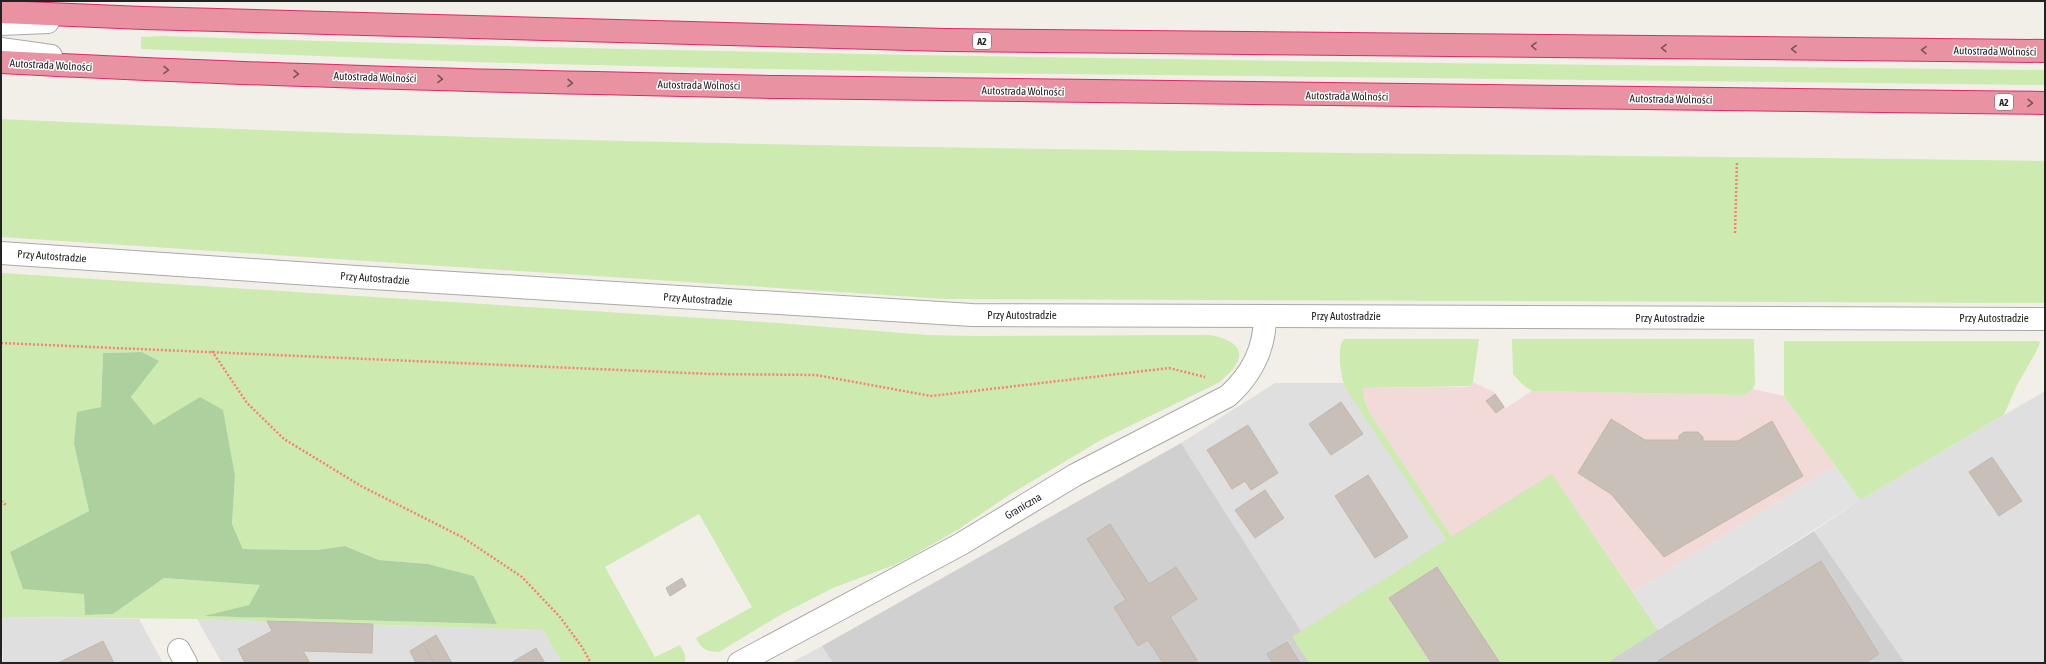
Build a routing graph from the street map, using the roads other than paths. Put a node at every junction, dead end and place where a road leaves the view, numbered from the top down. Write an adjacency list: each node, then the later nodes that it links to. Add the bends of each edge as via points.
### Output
1 (1, 12): 2 (highway, Autostrada Wolności / A2)
2 (143, 18): 3 (street); 5 (highway, Autostrada Wolności / A2, one-way to 2, via 947,40)
3 (1, 24)
4 (1, 49): 7 (street)
5 (2045, 52)
6 (1, 62): 7 (highway, Autostrada Wolności / A2)
7 (141, 70): 8 (highway, Autostrada Wolności / A2, one-way to 8, via 529,82 938,90)
8 (2045, 103)
9 (1, 252): 10 (street, Przy Autostradzie, via 932,314)
10 (1265, 316): 11 (street, Przy Autostradzie); 12 (street, Graniczna, via 1263,343 1239,386 1228,396 1075,475 961,544)
11 (2045, 319)
12 (739, 663)

